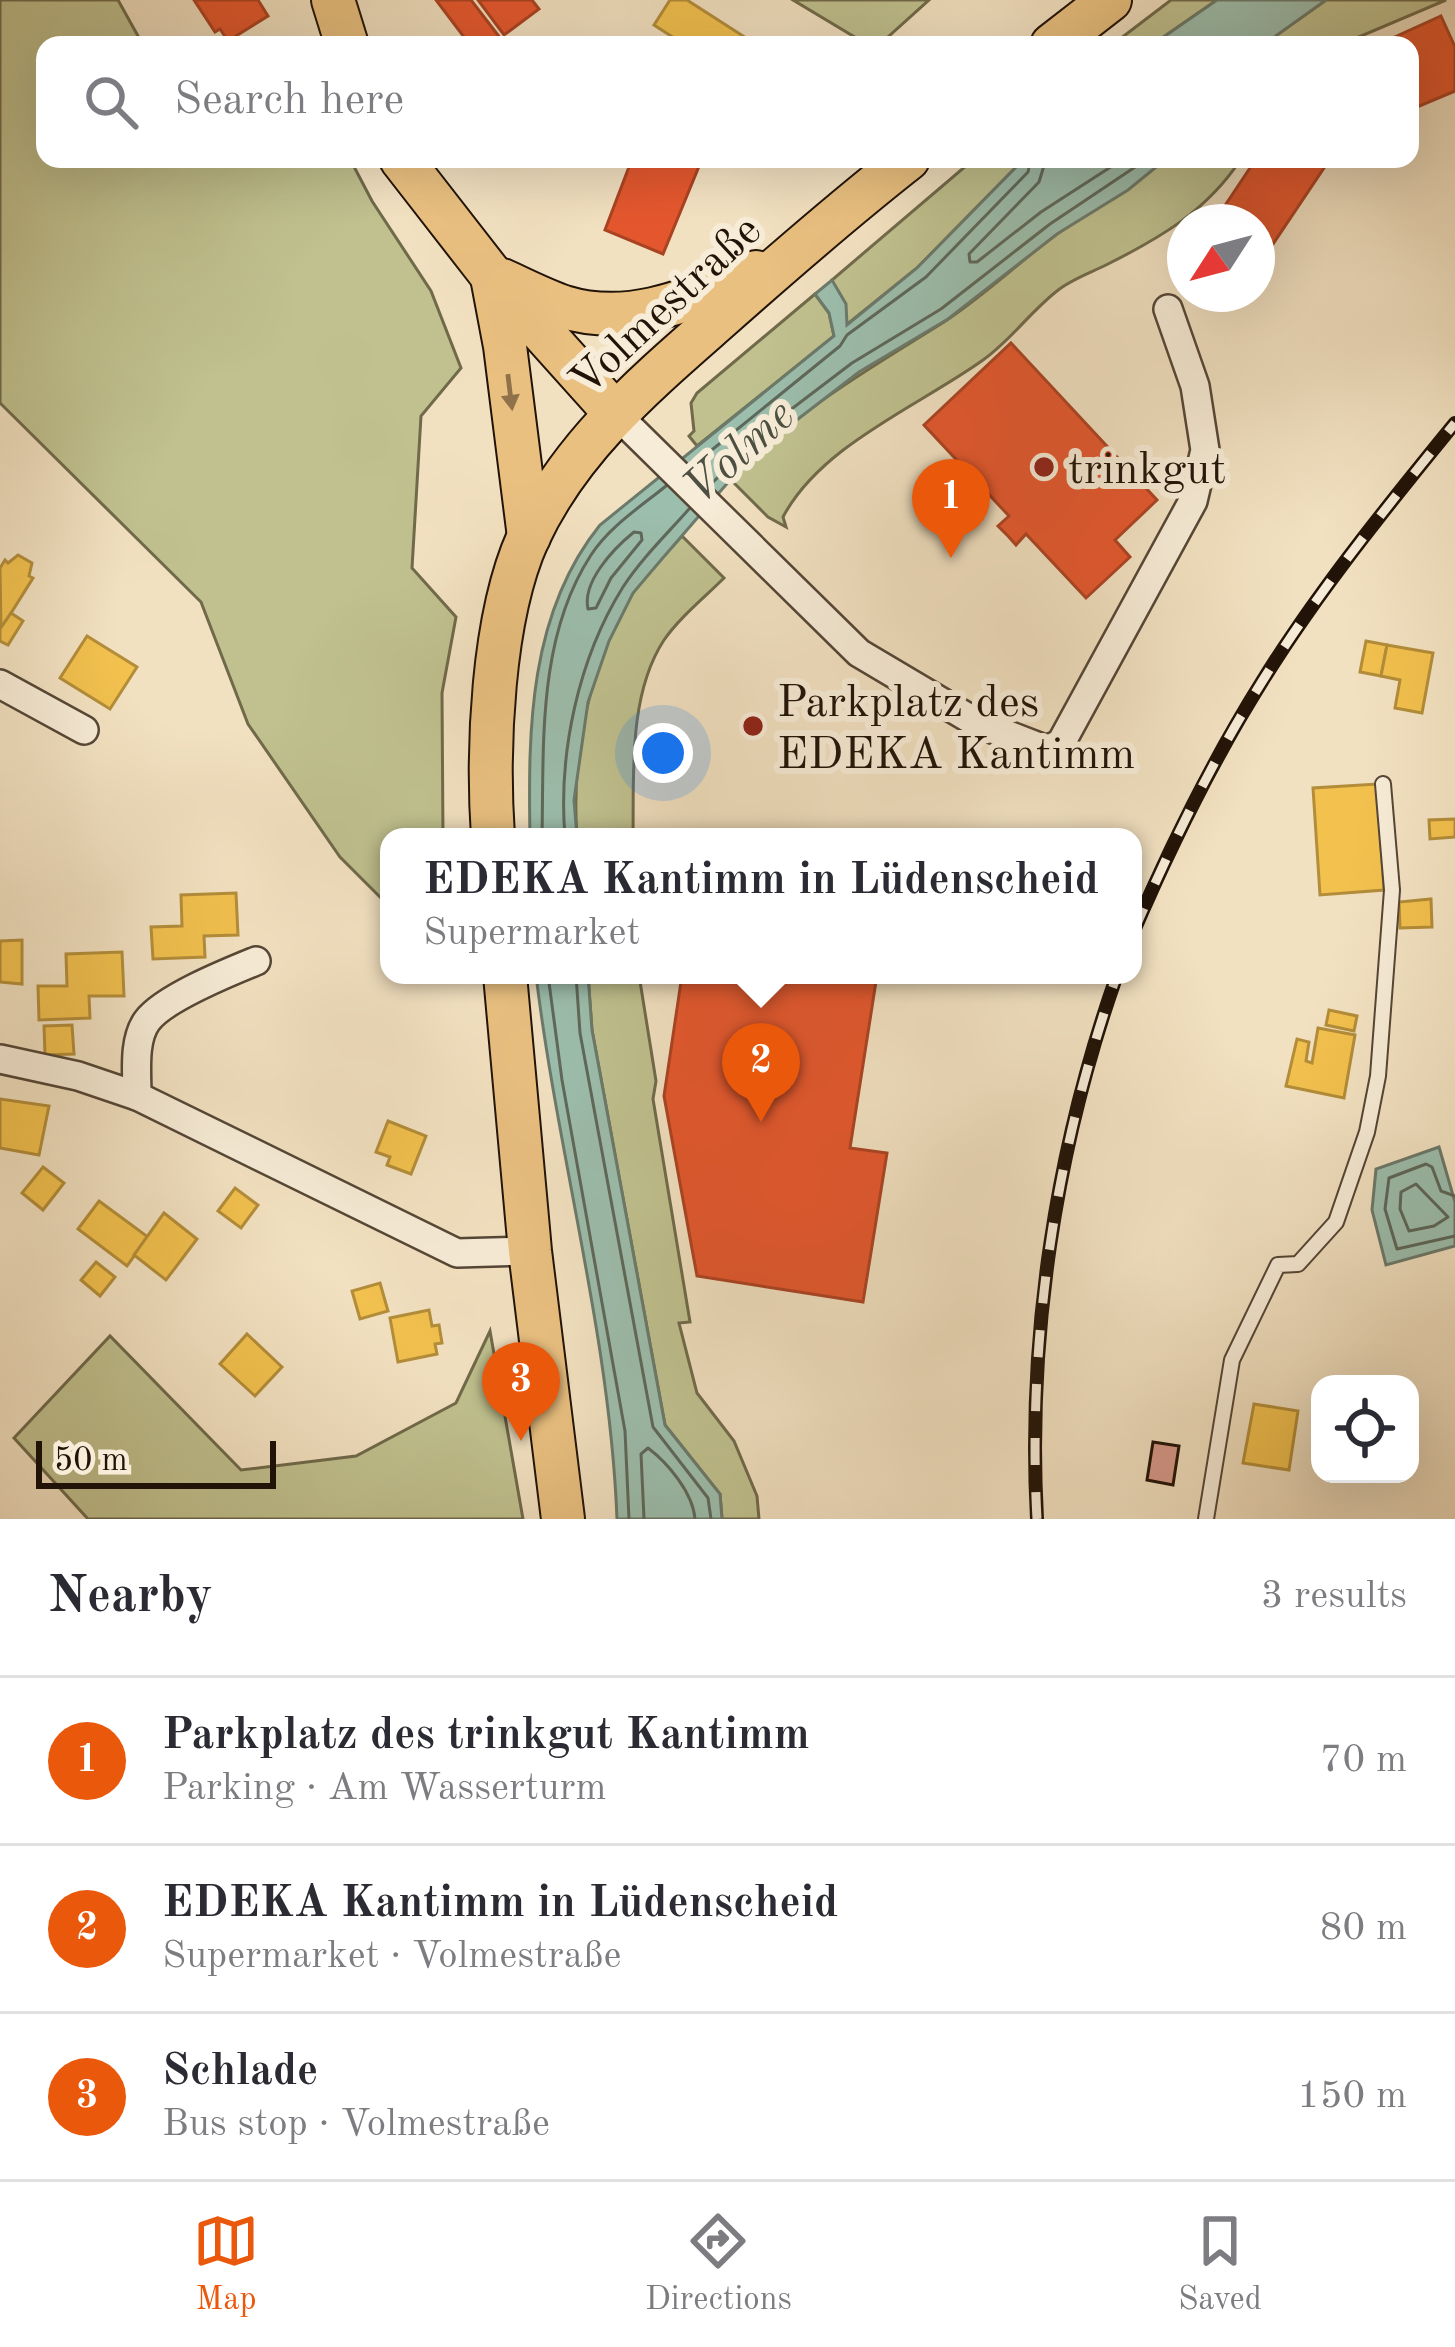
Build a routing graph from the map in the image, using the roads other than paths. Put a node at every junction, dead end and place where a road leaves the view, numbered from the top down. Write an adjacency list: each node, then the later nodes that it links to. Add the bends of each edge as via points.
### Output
1 (333, 0): 3 (main road)
2 (1110, 0): 4 (main road)
3 (344, 36)
4 (1064, 36)
5 (407, 168): 8 (main road)
6 (897, 168): 7 (main road, Volmestraße)
7 (785, 260): 8 (main road, via 654,312 564,307); 10 (main road, Volmestraße)
8 (492, 276): 10 (main road); 11 (main road, one-way to 11)
9 (1169, 312): 10 (street, via 1195,386 1204,450 1193,501 1061,742 1047,750 977,723 859,653)
10 (614, 412): 11 (main road, Volmestraße)
11 (529, 537): 15 (main road, Volmestraße, via 494,690)
12 (0, 684): 13 (street)
13 (83, 730)
14 (1383, 784): 22 (lane, via 1392,890 1367,1132 1336,1222 1298,1264 1278,1265 1232,1360)
15 (494, 828)
16 (256, 962): 19 (street, via 203,982 148,1021 137,1052)
17 (506, 984): 20 (main road)
18 (0, 1059): 19 (street)
19 (137, 1096): 20 (street, via 457,1252)
20 (530, 1251): 21 (main road)
21 (563, 1519)
22 (1206, 1519)

